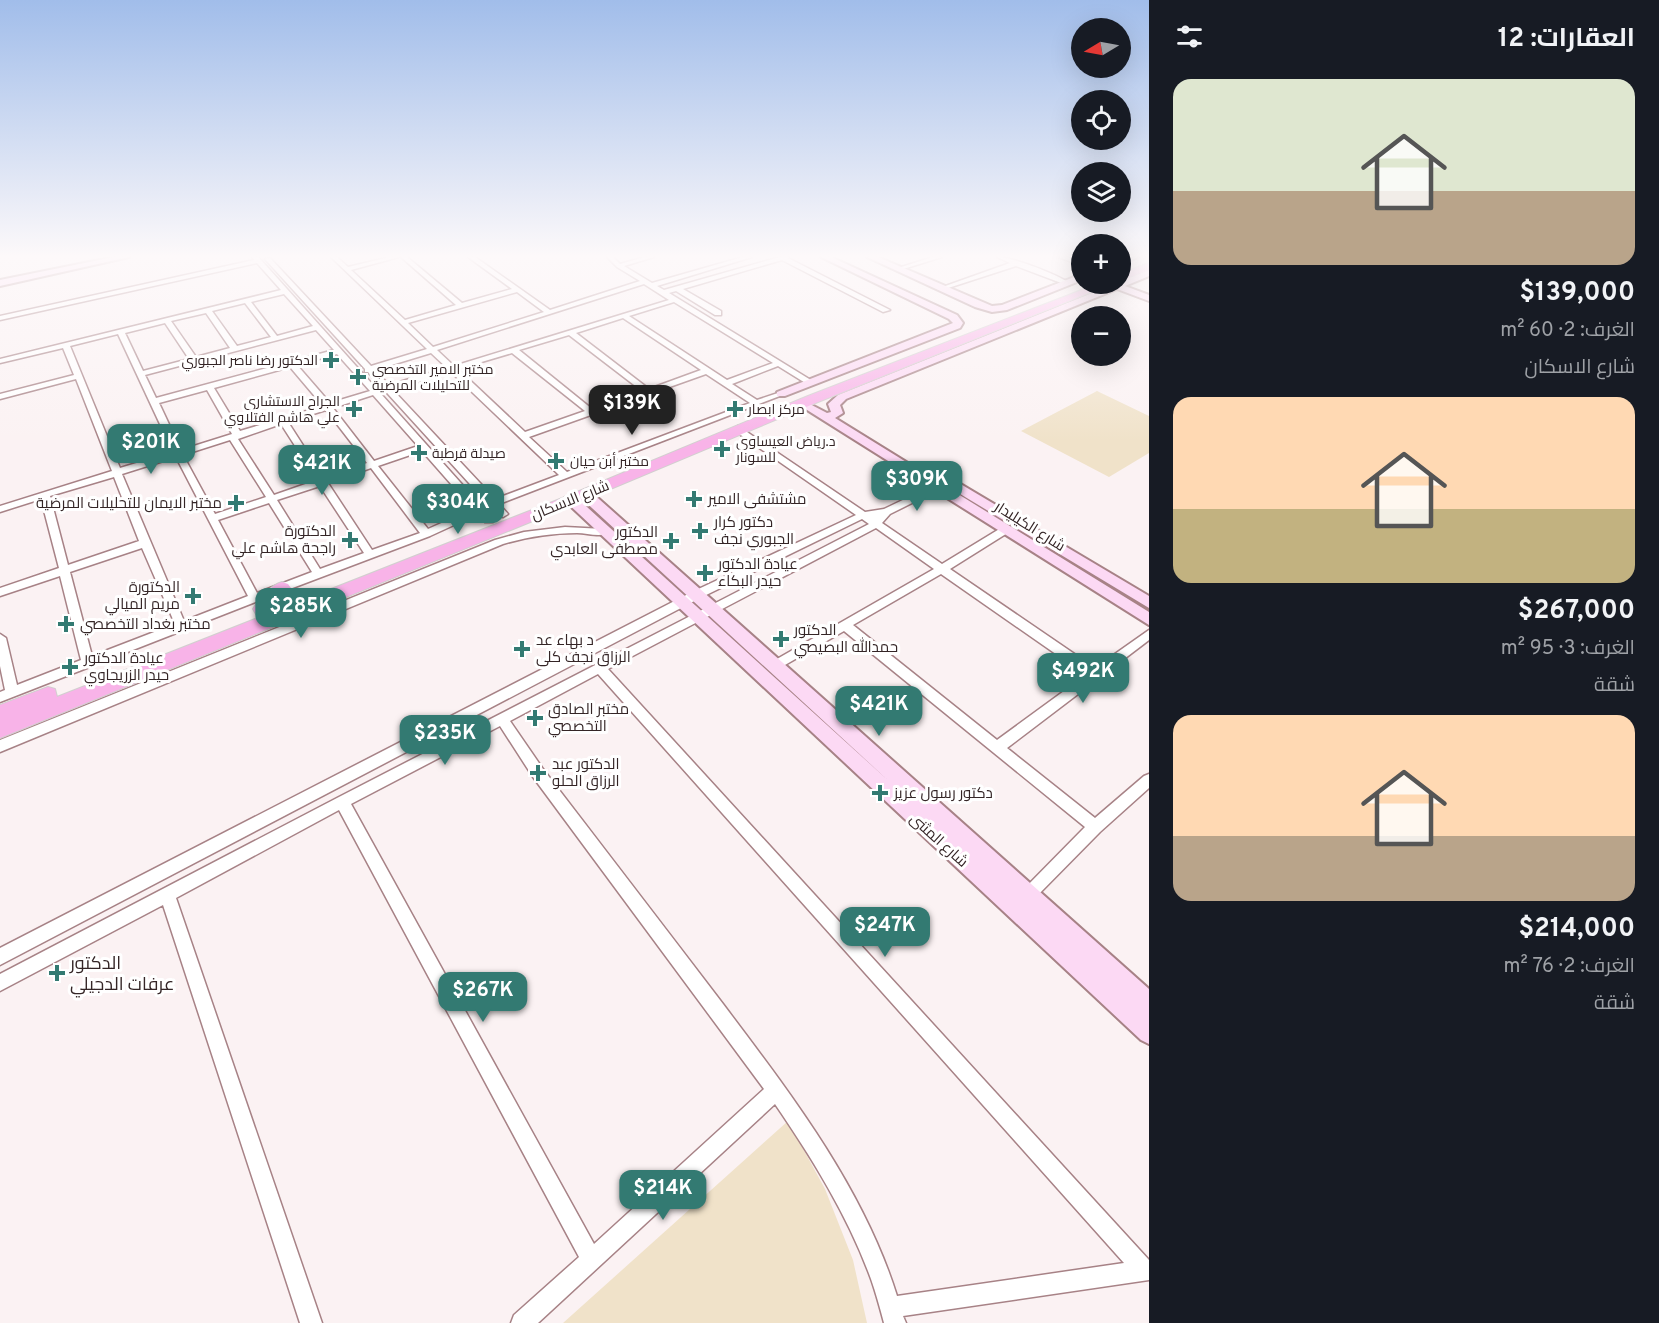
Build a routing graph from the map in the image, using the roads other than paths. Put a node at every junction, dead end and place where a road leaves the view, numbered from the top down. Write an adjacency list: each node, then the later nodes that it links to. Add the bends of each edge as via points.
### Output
1 (159, 319): 30 (street)
2 (172, 319): 17 (street)
3 (214, 319): 26 (street)
4 (260, 319): 23 (street)
5 (311, 319): 20 (street)
6 (319, 319): 33 (street)
7 (401, 319): 18 (street)
8 (416, 319): 18 (street)
9 (528, 319): 27 (street)
10 (615, 319): 22 (street)
11 (628, 319): 40 (street)
12 (706, 319): 34 (street)
13 (953, 319): 24 (main road, via 956,326)
14 (958, 319): 19 (main road)
15 (981, 319): 19 (main road, شارع الاسكان)
16 (1026, 319): 38 (main road, شارع الاسكان)
17 (167, 320): 21 (street); 31 (street)
18 (405, 322): 27 (street)
19 (966, 323): 24 (main road, شارع الاسكان)
20 (318, 327): 23 (street); 28 (street)
21 (121, 332): 25 (street); 41 (street)
22 (571, 333): 29 (street); 47 (street)
23 (275, 338): 26 (street)
24 (923, 343): 48 (main road, شارع الاسكان); 48 (main road)
25 (66, 345): 32 (street); 42 (street)
26 (235, 349): 31 (street)
27 (431, 350): 37 (street); 39 (street)
28 (339, 351): 35 (street); 36 (street)
29 (515, 351): 37 (street); 53 (street)
30 (0, 355)
31 (194, 360): 41 (street)
32 (0, 361)
33 (361, 362): 36 (street); 39 (street)
34 (779, 363): 43 (street); 48 (street)
35 (292, 364): 44 (street); 52 (street)
36 (351, 365): 46 (street)
37 (452, 368): 45 (street); 59 (street)
38 (902, 369): 48 (main road, شارع الاسكان); 54 (main road, via 837,400)
39 (368, 370): 45 (street)
40 (708, 371): 43 (street); 47 (street)
41 (140, 374): 50 (street)
42 (79, 376): 49 (street); 63 (street)
43 (726, 383): 51 (street)
44 (209, 387): 50 (street); 58 (street)
45 (386, 389): 71 (street)
46 (375, 392): 52 (street); 60 (street)
47 (648, 392): 53 (street)
48 (799, 395): 51 (street); 54 (main road, شارع الكيليدار); 56 (main road, شارع الاسكان); 57 (main road, شارع الاسكان)
49 (0, 397)
50 (153, 402): 61 (street)
51 (756, 403): 56 (street)
52 (329, 408): 55 (street); 62 (street)
53 (591, 412): 59 (street)
54 (831, 416): 66 (main road, شارع الكيليدار); 94 (main road, شارع الكيليدار)
55 (284, 423): 58 (street); 65 (street)
56 (715, 423): 64 (street); 71 (main road, شارع الاسكان)
57 (738, 429): 68 (main road, شارع الاسكان); 73 (street)
58 (236, 436): 61 (street); 69 (street)
59 (523, 436): 64 (street)
60 (424, 447): 62 (street); 71 (street)
61 (178, 453): 63 (street); 74 (street)
62 (372, 464): 65 (street); 78 (street)
63 (116, 471): 67 (street); 81 (street)
64 (566, 476): 71 (street)
65 (322, 481): 69 (street); 82 (street)
66 (937, 487): 72 (street); 76 (main road, شارع الكيليدار)
67 (45, 494): 70 (street); 85 (street)
68 (578, 497): 77 (main road, شارع المثنى); 80 (main road, شارع الاسكان); 92 (main road, شارع المثنى)
69 (271, 498): 74 (street); 87 (street)
70 (0, 509)
71 (491, 512): 78 (street); 93 (main road, شارع الاسكان)
72 (886, 512): 73 (street); 75 (street)
73 (863, 516): 75 (street); 83 (street)
74 (212, 519): 93 (street)
75 (876, 524): 84 (street); 86 (street)
76 (1005, 530): 84 (street); 96 (main road, شارع الكيليدار)
77 (604, 532): 79 (street, via 578,530); 92 (main road, شارع المثنى)
78 (426, 534): 82 (street)
79 (518, 537): 80 (main road); 91 (street)
80 (476, 538): 88 (main road, شارع الاسكان)
81 (145, 543): 85 (street); 98 (street)
82 (370, 555): 87 (street)
83 (771, 558): 86 (street); 92 (street)
84 (942, 569): 97 (street); 104 (street)
85 (65, 570): 90 (street); 101 (street)
86 (786, 571): 95 (street)
87 (318, 574): 89 (street)
88 (384, 574): 91 (main road); 107 (main road, شارع الاسكان)
89 (282, 588): 93 (main road)
90 (0, 592)
91 (364, 597): 107 (street)
92 (689, 599): 95 (main road, شارع المثنى); 117 (street)
93 (258, 603): 98 (street); 106 (main road, شارع الاسكان)
94 (1149, 603)
95 (704, 613): 102 (main road, شارع المثنى); 103 (street); 122 (main road, شارع المثنى)
96 (1149, 619)
97 (845, 625): 102 (street); 111 (street)
98 (181, 626): 101 (street)
99 (1149, 634): 104 (street)
100 (0, 638): 105 (street)
101 (88, 663): 105 (street)
102 (774, 666): 116 (main road, شارع المثنى)
103 (600, 668): 108 (street); 125 (street)
104 (1096, 675): 111 (street)
105 (6, 695)
106 (0, 714)
107 (58, 714): 109 (main road, شارع الاسكان); 110 (street)
108 (502, 719): 113 (street); 123 (street, via 538,773)
109 (0, 729)
110 (0, 746)
111 (998, 748): 114 (street)
112 (1149, 780): 114 (street)
113 (342, 802): 115 (street); 124 (street)
114 (1095, 826): 116 (street)
115 (167, 895): 118 (street); 127 (street)
116 (1027, 896): 121 (main road, شارع المثنى)
117 (95, 909): 118 (street); 119 (street)
118 (101, 931): 120 (street)
119 (0, 957)
120 (0, 983)
121 (1149, 1004)
122 (1149, 1032)
123 (777, 1090): 124 (street); 126 (street, via 842,1197 869,1250)
124 (592, 1261): 128 (street)
125 (1147, 1270): 126 (street)
126 (893, 1315)
127 (311, 1323)
128 (522, 1323)

